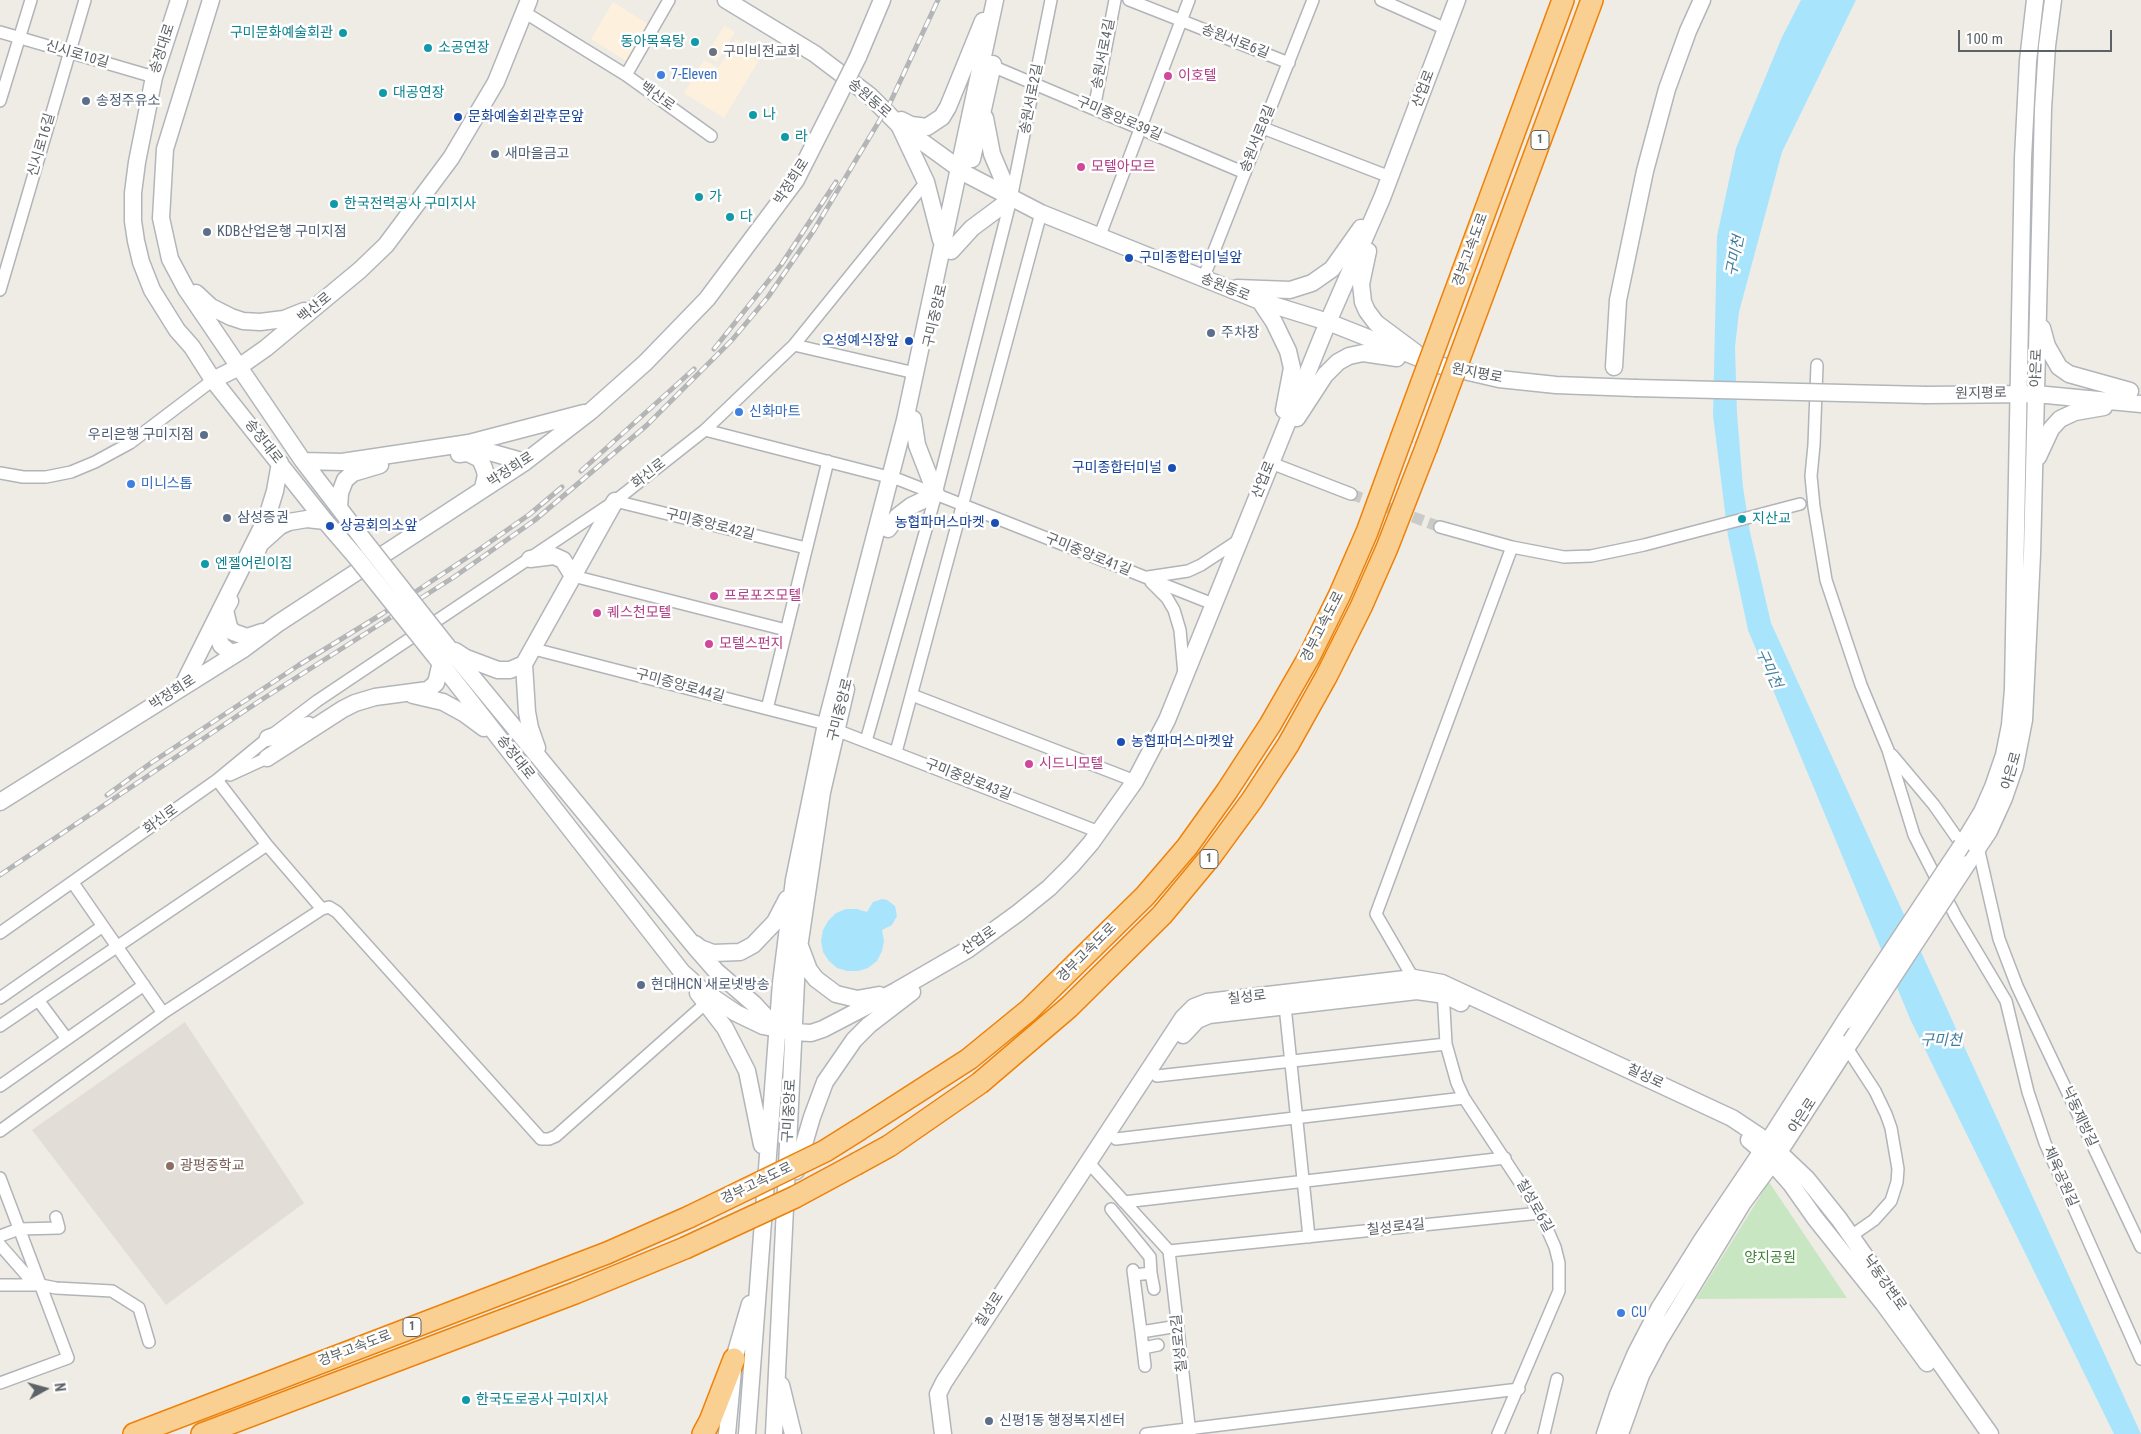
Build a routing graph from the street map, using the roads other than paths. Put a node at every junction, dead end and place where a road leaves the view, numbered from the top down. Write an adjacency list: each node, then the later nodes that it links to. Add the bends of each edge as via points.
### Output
1 (31, 0): 26 (street)
2 (84, 0): 27 (street, 신시로16길)
3 (179, 0): 31 (street, 송정대로)
4 (211, 0): 51 (street, 송정대로, via 165,149 161,218 170,259)
5 (669, 0): 30 (street)
6 (726, 0): 33 (street, 송원동로, via 815,54)
7 (882, 0): 69 (street, 박정희로, bridge, via 858,57 796,180 707,299 645,363)
8 (993, 0): 33 (street, via 948,107 934,124 927,127 911,125); 41 (street, 구미중앙로)
9 (1005, 0): 29 (street, 구미중앙로)
10 (1051, 0): 32 (street, 송원서로2길)
11 (1115, 0): 36 (street, 송원서로4길)
12 (1130, 0): 23 (street, 송원서로6길)
13 (1189, 0): 23 (street)
14 (1314, 0): 28 (street, 송원서로8길)
15 (1381, 0): 24 (street)
16 (1457, 0): 24 (street, 산업로)
17 (1563, 0): 196 (highway, 경부고속도로 / 1, bridge, via 1367,532 1340,594 1309,658 1270,725 1187,847 1145,896 1029,1010 969,1059 817,1155 607,1253)
18 (1592, 0): 197 (highway, 경부고속도로 / 1, bridge, via 1426,448 1361,607 1288,745 1211,856 1162,915 1069,1008 980,1083 889,1146 858,1163 795,1197 686,1248)
19 (1702, 0): 62 (street, via 1667,88 1645,171 1618,300)
20 (2035, 0): 65 (street, 야은로, via 2023,158)
21 (2053, 0): 56 (street, 야은로, via 2043,110)
22 (526, 6): 30 (street, 백산로); 55 (street, 백산로, via 496,82 452,158 386,246)
23 (1181, 20): 28 (street, 송원서로6길); 38 (street)
24 (1446, 29): 43 (street, 산업로)
25 (0, 32): 26 (street, 신시로10길)
26 (20, 38): 27 (street, 신시로10길); 34 (street)
27 (69, 52): 31 (street, 신시로10길); 53 (street, 신시로16길)
28 (1289, 63): 39 (street, 송원서로8길)
29 (992, 66): 32 (street, 구미중앙로39길); 35 (street, 구미중앙로)
30 (626, 75): 40 (street, 백산로)
31 (154, 77): 64 (street, 송정대로, via 133,193 136,241 152,290)
32 (1035, 84): 36 (street, 구미중앙로39길); 46 (street, 송원서로2길)
33 (869, 95): 37 (street, 송원동로)
34 (0, 101)
35 (984, 108): 41 (street, 구미중앙로); 46 (street, via 992,154)
36 (1094, 109): 38 (street, 구미중앙로39길)
37 (899, 125): 41 (street, 송원동로); 44 (street)
38 (1140, 128): 42 (street, 구미중앙로39길); 48 (street)
39 (1263, 128): 42 (street, 송원서로8길); 43 (street)
40 (711, 136)
41 (963, 172): 46 (street, 송원동로); 49 (street, 구미중앙로)
42 (1245, 173): 50 (street, 송원서로8길)
43 (1390, 177): 45 (street, 산업로)
44 (926, 182): 49 (street); 58 (street, 화신로)
45 (1382, 198): 52 (street, via 1332,269 1322,278 1303,288 1290,290); 57 (street, 산업로); 59 (street, via 1362,272 1363,302 1376,323)
46 (1011, 199): 47 (street, 송원동로); 49 (street); 82 (street)
47 (1041, 213): 48 (street, 송원동로); 86 (street)
48 (1100, 235): 50 (street, 송원동로)
49 (947, 248): 63 (street, 구미중앙로); 70 (street, 구미중앙로)
50 (1203, 279): 52 (street, 송원동로)
51 (181, 280): 55 (street, via 211,307 243,321 284,319); 61 (street, 송정대로)
52 (1224, 287): 54 (street, 송원동로)
53 (0, 290)
54 (1260, 301): 57 (street, 송원동로); 73 (street, via 1282,335 1292,368)
55 (318, 306): 61 (street, 백산로)
56 (2038, 313): 66 (street, 야은로); 67 (street, via 2047,346 2059,368)
57 (1328, 322): 59 (street, 원지평로); 73 (street, 산업로)
58 (794, 345): 63 (street); 71 (street, 화신로)
59 (1434, 364): 65 (street, 원지평로, bridge, via 1499,379 1556,385 1926,395); 73 (street, via 1363,353 1338,362 1325,375)
60 (1817, 365): 117 (street, via 1811,476 1826,580 1861,685)
61 (239, 367): 64 (street, 백산로); 75 (street, 송정대로)
62 (1614, 367)
63 (915, 373): 80 (street, 구미중앙로)
64 (213, 380): 77 (street, 송정대로); 79 (street, 백산로, via 130,442 95,462 46,478)
65 (2018, 394): 66 (street, 원지평로); 126 (street, 야은로, via 2010,725 2004,755)
66 (2036, 394): 67 (street, 원지평로); 78 (street, 야은로)
67 (2132, 395): 68 (street, 원지평로); 78 (street, via 2060,419 2051,429)
68 (2141, 404)
69 (591, 411): 72 (street); 76 (street, 박정희로)
70 (913, 419): 80 (street, 구미중앙로); 82 (street, via 917,445)
71 (705, 430): 74 (street); 84 (street, 화신로)
72 (469, 448): 75 (street, via 342,462); 76 (street, via 487,444); 81 (street, via 484,468); 87 (street, via 369,467 354,473 345,480)
73 (1273, 458): 83 (street); 91 (street, 산업로)
74 (828, 461): 80 (street); 93 (street)
75 (303, 462): 87 (street, 송정대로)
76 (525, 462): 81 (street, 박정희로)
77 (280, 463): 88 (street, 송정대로); 98 (street, via 267,517)
78 (2035, 463): 126 (street, 야은로, via 2024,720 2015,766 2004,798 1989,831)
79 (0, 472)
80 (895, 479): 82 (street, 구미중앙로41길); 90 (street, 구미중앙로); 112 (street, 구미중앙로)
81 (483, 488): 99 (street, 박정희로)
82 (936, 494): 86 (street, 구미중앙로41길); 90 (street, via 910,506); 115 (street)
83 (1351, 494)
84 (615, 501): 93 (street, 구미중앙로42길); 94 (street, 화신로); 95 (street)
85 (1795, 504): 92 (street, via 1591,556 1564,557)
86 (963, 505): 96 (street, 구미중앙로41길); 108 (street)
87 (339, 508): 103 (street, 송정대로, bridge, via 369,546)
88 (325, 521): 98 (street, via 307,519 280,526 260,544); 103 (street, 송정대로, bridge)
89 (1440, 527): 92 (street)
90 (888, 529): 112 (street, 구미중앙로)
91 (1239, 540): 96 (street, via 1188,571); 97 (street, 산업로)
92 (1512, 547): 138 (street, via 1376,914)
93 (806, 548): 100 (street)
94 (530, 559): 95 (street, via 554,556 563,560); 109 (street, 화신로)
95 (573, 576): 100 (street); 101 (street)
96 (1146, 577): 97 (street, 구미중앙로41길); 105 (street, via 1174,610 1180,630)
97 (1213, 604): 105 (street, 산업로)
98 (221, 612): 99 (street, via 229,627 240,636 257,635); 102 (street, via 217,631 221,645 231,653); 106 (street)
99 (278, 624): 102 (street, 박정희로)
100 (786, 630): 110 (street)
101 (534, 648): 104 (street); 110 (street, 구미중앙로44길)
102 (242, 650): 106 (street, 박정희로)
103 (441, 655): 104 (street, via 466,658 498,670 510,670); 107 (street, via 436,683 428,690); 116 (street, 송정대로); 120 (street, 송정대로)
104 (524, 664): 120 (street, via 530,728)
105 (1184, 675): 122 (street, 산업로, via 1167,720)
106 (182, 688): 123 (street, 박정희로)
107 (405, 694): 111 (street, via 365,699); 116 (street, via 443,702 475,720)
108 (912, 695): 118 (street); 122 (street)
109 (316, 701): 113 (street, 화신로); 114 (street, 화신로)
110 (767, 709): 112 (street, 구미중앙로44길)
111 (327, 720): 113 (street); 119 (street)
112 (831, 727): 115 (street, 구미중앙로43길); 127 (street, 구미중앙로); 133 (street, 구미중앙로)
113 (293, 730): 114 (street); 119 (street, 화신로)
114 (268, 738): 121 (street, 화신로)
115 (866, 741): 118 (street, 구미중앙로43길)
116 (503, 744): 136 (street, 송정대로)
117 (1888, 750): 126 (street); 141 (street, 체육공원길, via 1914,835 1956,917)
118 (896, 752): 124 (street, 구미중앙로43길)
119 (267, 758): 121 (street, 화신로)
120 (547, 766): 130 (street, 송정대로)
121 (217, 780): 125 (street); 128 (street, 화신로)
122 (1135, 781): 124 (street, 산업로)
123 (0, 802)
124 (1099, 832): 135 (street, 산업로, via 1049,888)
125 (267, 844): 129 (street); 134 (street)
126 (1970, 846): 139 (street, 낙동제방길); 152 (street, 야은로, bridge, via 1967,864); 160 (street, 야은로, bridge, via 1845,1021)
127 (794, 880): 130 (street, via 775,922 753,945 740,952 713,953 700,948); 149 (street, 구미중앙로, via 785,945)
128 (73, 883): 131 (street); 132 (street, 화신로)
129 (322, 909): 145 (street, via 330,907 336,912 537,1136 545,1140 556,1136); 147 (street)
130 (672, 920): 149 (street, 송정대로, via 716,971)
131 (103, 926): 134 (street); 143 (street)
132 (0, 933)
133 (800, 944): 142 (street, via 813,974 836,994 857,999); 149 (street, 구미중앙로)
134 (117, 946): 137 (street); 144 (street)
135 (967, 950): 142 (street, 산업로); 168 (street, via 869,1024 839,1061 825,1082 812,1117)
136 (682, 972): 145 (street); 149 (street, 송정대로, via 736,1013)
137 (144, 985): 147 (street); 150 (street)
138 (1416, 985): 140 (street, 칠성로); 146 (street, 칠성로); 162 (street, 칠성로, via 1207,1002 1194,1007 1183,1018)
139 (2017, 986): 141 (street); 176 (street, 낙동제방길)
140 (1443, 989): 151 (street, 칠성로6길); 160 (street, 칠성로, via 1732,1118)
141 (2001, 989): 189 (street, 체육공원길, via 2013,1021 2028,1092 2045,1143)
142 (896, 991): 149 (street, 산업로, via 823,1029 811,1033)
143 (0, 998)
144 (38, 1000): 148 (street); 150 (street)
145 (706, 1003): 163 (street, via 724,1028 747,1071)
146 (1285, 1006): 153 (street); 154 (street, 칠성로, via 1210,1015 1197,1020 1186,1030)
147 (163, 1013): 158 (street)
148 (0, 1026)
149 (786, 1031): 163 (street, 구미중앙로); 168 (street, 구미중앙로)
150 (66, 1039): 155 (street)
151 (1446, 1044): 153 (street); 156 (street, 칠성로6길, via 1450,1064)
152 (1849, 1045): 160 (street, 야은로); 173 (street, via 1886,1114 1898,1168 1894,1193 1884,1210)
153 (1291, 1061): 154 (street); 157 (street)
154 (1157, 1076): 159 (street, 칠성로)
155 (0, 1086)
156 (1464, 1098): 157 (street); 161 (street, 칠성로6길)
157 (1297, 1118): 159 (street); 165 (street)
158 (0, 1131)
159 (1116, 1139): 162 (street, 칠성로)
160 (1767, 1152): 173 (street, 낙동강변로, via 1807,1179); 208 (street, 야은로, via 1702,1240 1660,1307 1618,1394); 209 (street, 야은로, via 1742,1204 1641,1375); 210 (street, 낙동강변로, via 1883,1303)
161 (1505, 1158): 165 (street); 169 (street, 칠성로6길)
162 (1091, 1165): 166 (street); 203 (street, 칠성로, via 944,1382 938,1394); 204 (street, 칠성로, via 952,1386 948,1402)
163 (767, 1173): 178 (street, 구미중앙로)
164 (0, 1178): 171 (street)
165 (1303, 1180): 166 (street); 174 (street)
166 (1124, 1202): 177 (street)
167 (1112, 1209): 179 (street, via 1150,1257)
168 (784, 1212): 191 (street, 구미중앙로)
169 (1540, 1213): 174 (street, 칠성로4길); 194 (street, 칠성로6길, via 1556,1247 1560,1291)
170 (56, 1217): 171 (street, via 59,1228)
171 (19, 1229): 172 (street); 181 (street)
172 (0, 1236)
173 (1851, 1236): 211 (street, 낙동강변로)
174 (1309, 1237): 177 (street)
175 (0, 1246): 181 (street, via 29,1278)
176 (2141, 1247)
177 (1169, 1251): 183 (street, 칠성로2길)
178 (759, 1272): 188 (street); 200 (street, 구미중앙로)
179 (1152, 1273): 182 (street); 184 (street, via 1133,1273)
180 (0, 1285): 181 (street)
181 (41, 1285): 185 (street, via 112,1291 139,1308); 193 (street, via 68,1358)
182 (1154, 1289)
183 (1178, 1326): 184 (street); 195 (street, 칠성로2길)
184 (1141, 1332): 187 (street)
185 (149, 1342)
186 (1158, 1346): 187 (street)
187 (1143, 1348): 190 (street)
188 (734, 1359): 198 (highway); 199 (street)
189 (2141, 1359)
190 (1145, 1366)
191 (777, 1368): 201 (street, 구미중앙로); 202 (street)
192 (1557, 1379): 207 (street)
193 (0, 1383)
194 (1519, 1389): 195 (street); 206 (street, 칠성로6길)
195 (1190, 1431): 205 (street)
196 (134, 1434)
197 (202, 1434)
198 (703, 1434)
199 (727, 1434)
200 (747, 1434)
201 (774, 1434)
202 (793, 1434)
203 (943, 1434)
204 (948, 1434)
205 (1146, 1434)
206 (1498, 1434)
207 (1544, 1434)
208 (1605, 1434)
209 (1620, 1434)
210 (1977, 1434)
211 (1990, 1434)

